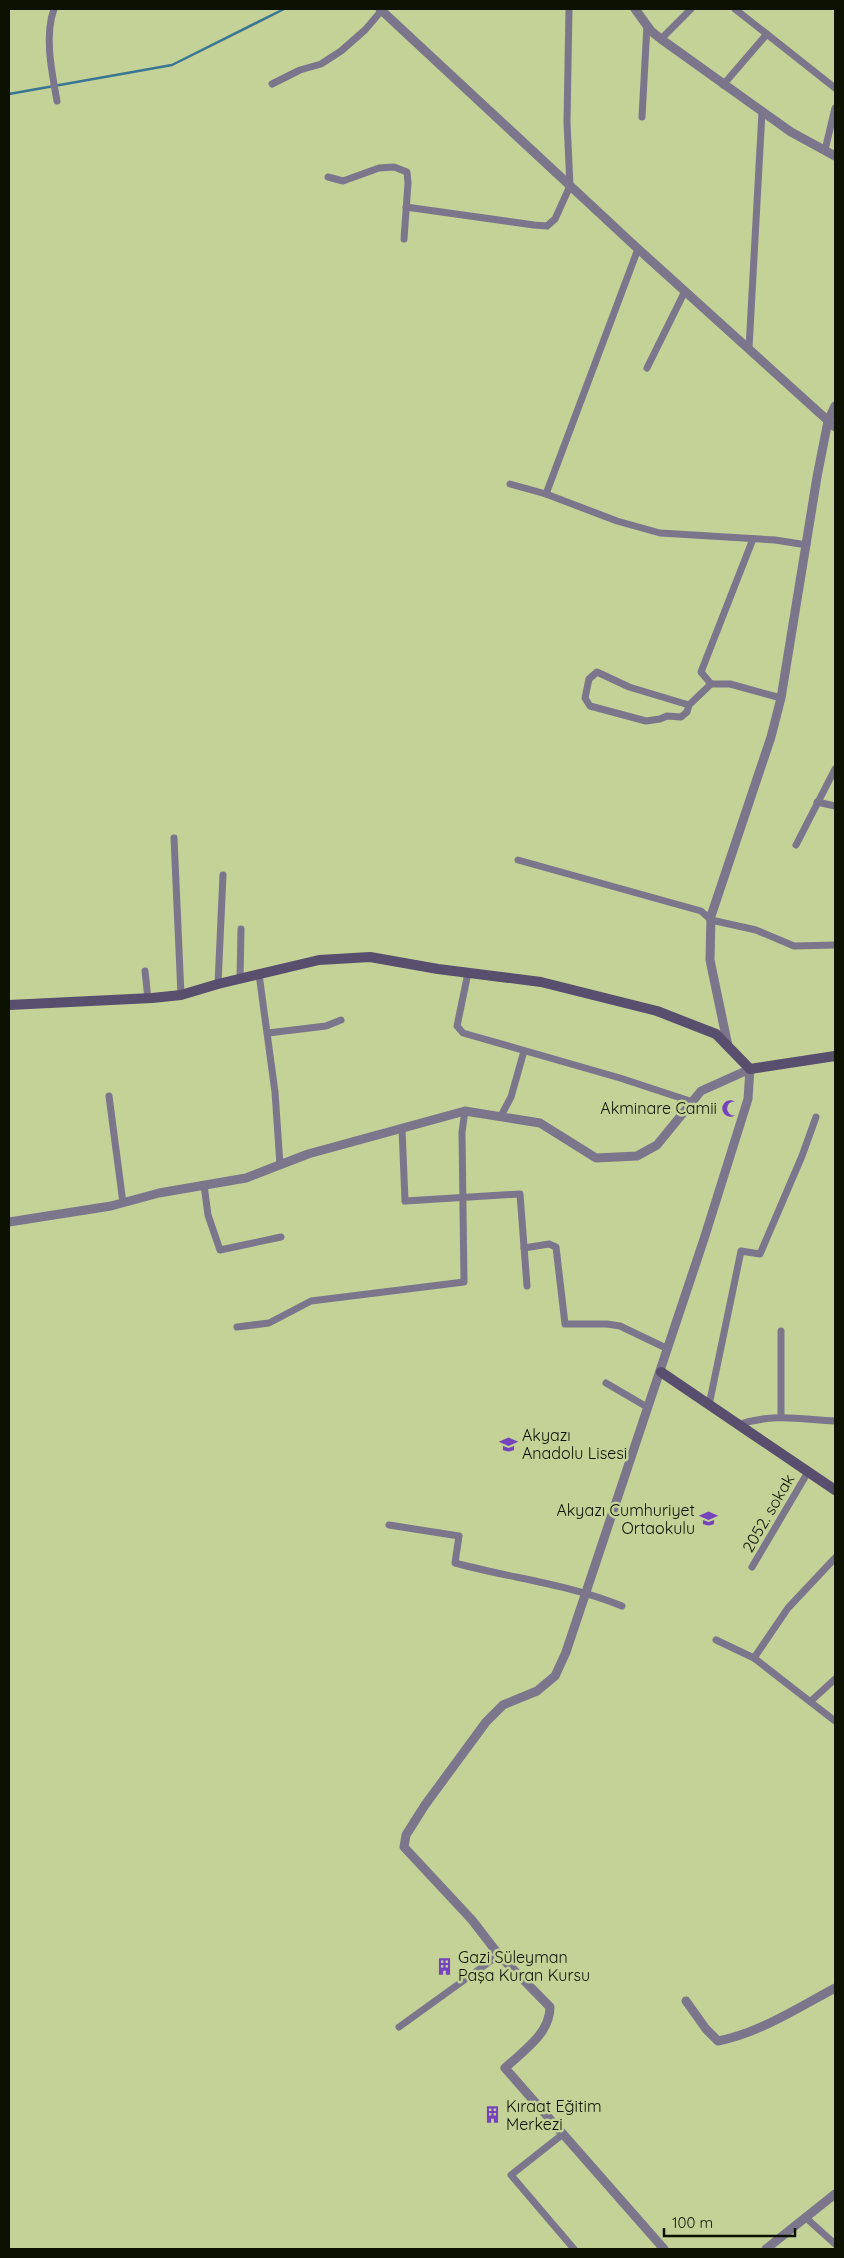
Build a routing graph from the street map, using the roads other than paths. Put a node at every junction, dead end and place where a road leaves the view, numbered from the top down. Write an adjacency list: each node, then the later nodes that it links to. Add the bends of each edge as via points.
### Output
1 (54, 9): 13 (street, via 50,20)
2 (569, 9): 20 (street, via 567,122)
3 (635, 9): 7 (street)
4 (691, 9): 9 (street)
5 (736, 9): 8 (street)
6 (381, 10): 10 (street, via 365,30 341,51 321,64); 20 (street)
7 (647, 25): 9 (street); 16 (street)
8 (767, 34): 11 (street); 12 (street)
9 (661, 39): 11 (street)
10 (272, 84)
11 (723, 85): 15 (street)
12 (835, 88)
13 (57, 101)
14 (835, 108): 17 (street)
15 (762, 112): 17 (street); 25 (street)
16 (642, 117)
17 (825, 150): 18 (street)
18 (835, 156)
19 (328, 176): 21 (street, via 343,182 379,168 394,167 407,172)
20 (570, 186): 21 (street, via 555,219 547,226); 23 (street)
21 (406, 207): 22 (street)
22 (404, 240)
23 (638, 249): 24 (street); 30 (street)
24 (685, 291): 25 (street); 26 (street)
25 (749, 348): 28 (street)
26 (647, 368)
27 (835, 406): 28 (street)
28 (832, 424): 32 (street)
29 (510, 484): 30 (street)
30 (546, 494): 31 (street, via 617,521 660,533)
31 (753, 539): 32 (street); 33 (street, via 701,672)
32 (807, 544): 34 (street)
33 (711, 684): 34 (street, via 730,684); 35 (street)
34 (781, 698): 43 (street)
35 (689, 705): 35 (street, via 629,687 597,672 589,679 586,698 590,706 646,721 667,716 681,717)
36 (835, 769): 37 (street)
37 (817, 802): 38 (street); 40 (street)
38 (835, 806)
39 (174, 838): 51 (street)
40 (796, 845)
41 (518, 860): 43 (street, via 692,908)
42 (222, 875): 50 (street)
43 (711, 920): 45 (street, via 756,930 794,946); 56 (street, via 710,960)
44 (241, 929): 49 (street)
45 (835, 945)
46 (146, 971): 52 (street)
47 (468, 972): 48 (main road, via 370,957 320,960); 56 (main road, via 541,982 657,1011 716,1034); 57 (street, via 456,1026 463,1033)
48 (259, 974): 49 (main road); 55 (street)
49 (240, 979): 50 (main road)
50 (218, 984): 51 (main road)
51 (180, 995): 52 (main road)
52 (148, 999): 53 (main road)
53 (9, 1005)
54 (341, 1020): 55 (street, via 326,1026)
55 (268, 1033): 66 (street)
56 (728, 1046): 59 (main road)
57 (524, 1051): 61 (street); 63 (street, via 511,1097)
58 (835, 1056): 59 (main road)
59 (750, 1069): 61 (street, via 702,1091); 76 (street, via 748,1099)
60 (109, 1096): 69 (street)
61 (693, 1102): 63 (street, via 657,1145 637,1156 596,1158 540,1123)
62 (465, 1111): 63 (street); 65 (street); 68 (street, via 462,1132)
63 (501, 1116)
64 (816, 1117): 79 (street, via 760,1254 741,1251)
65 (402, 1128): 66 (street); 68 (street, via 405,1200)
66 (280, 1165): 67 (street, via 246,1178)
67 (204, 1185): 69 (street); 71 (street, via 208,1215 220,1250)
68 (463, 1197): 72 (street, via 520,1194); 74 (street, via 464,1282 311,1301 269,1322)
69 (123, 1203): 70 (street)
70 (9, 1222)
71 (281, 1237)
72 (524, 1248): 73 (street); 76 (street, via 550,1244 556,1248 564,1324 620,1326)
73 (527, 1286)
74 (238, 1326)
75 (781, 1331): 81 (street)
76 (668, 1349): 77 (street)
77 (661, 1372): 79 (main road); 80 (street)
78 (606, 1383): 80 (street)
79 (709, 1406): 83 (main road)
80 (647, 1407): 89 (street)
81 (781, 1416): 82 (street); 83 (street, via 758,1418)
82 (835, 1421)
83 (738, 1425): 84 (main road)
84 (808, 1472): 85 (main road); 88 (street, 2052. sokak)
85 (835, 1490)
86 (389, 1525): 89 (street, via 459,1536 455,1563)
87 (835, 1558): 92 (street, via 788,1608)
88 (752, 1567)
89 (587, 1593): 90 (street); 96 (street, via 555,1676 538,1691 503,1705 486,1722 406,1835 404,1847 472,1920)
90 (622, 1606)
91 (716, 1640): 92 (street)
92 (754, 1658): 94 (street)
93 (835, 1679): 94 (street)
94 (810, 1701): 95 (street)
95 (835, 1720)
96 (499, 1955): 99 (street); 100 (street, via 550,2008 550,2018 544,2030 505,2068)
97 (835, 1988): 98 (street, via 781,2017 733,2038 718,2041)
98 (686, 2001)
99 (399, 2027)
100 (563, 2134): 104 (street, via 511,2175); 105 (street)
101 (835, 2194): 102 (street)
102 (805, 2217): 103 (street); 106 (street)
103 (835, 2244)
104 (574, 2249)
105 (664, 2249)
106 (766, 2249)

